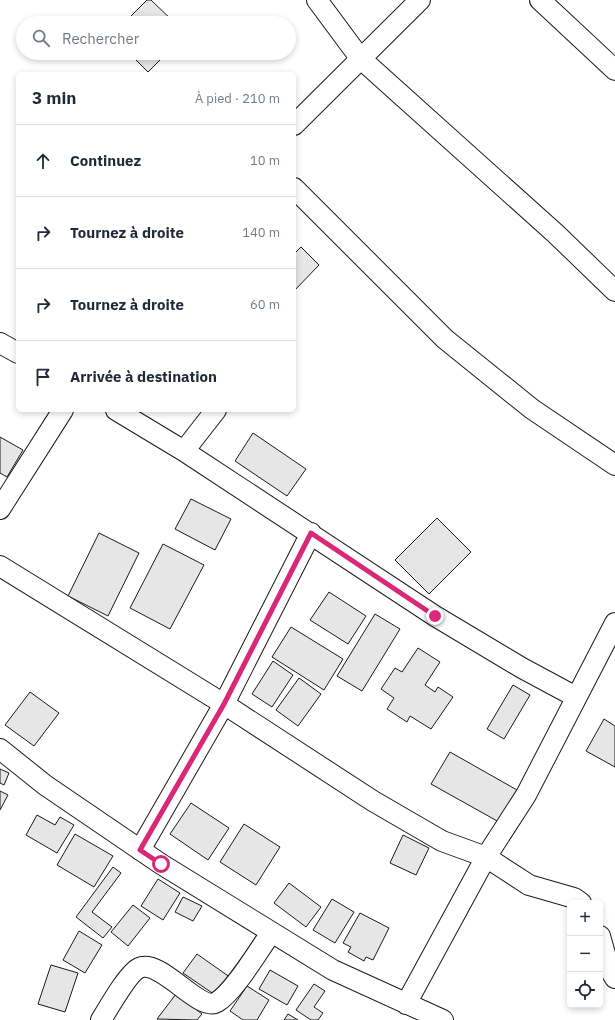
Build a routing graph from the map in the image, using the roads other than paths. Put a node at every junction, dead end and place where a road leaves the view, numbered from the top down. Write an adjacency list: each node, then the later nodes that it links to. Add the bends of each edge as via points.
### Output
1 (316, 0): 4 (street)
2 (420, 0): 4 (street)
3 (540, 0): 5 (street)
4 (360, 58): 6 (street); 8 (street, via 556,234)
5 (615, 70)
6 (296, 123)
7 (296, 190): 15 (street, via 445,339 532,409)
8 (615, 291)
9 (0, 343): 10 (street)
10 (16, 352)
11 (61, 412): 16 (street)
12 (119, 412): 14 (street)
13 (214, 412): 14 (street)
14 (184, 451): 17 (street)
15 (615, 465)
16 (0, 509)
17 (311, 533): 20 (street, via 435,616); 21 (street)
18 (0, 566): 21 (street)
19 (615, 623): 20 (street)
20 (576, 698): 24 (street, via 526,795)
21 (224, 704): 23 (street); 24 (street, via 392,812 442,841)
22 (0, 749): 23 (street, via 45,785)
23 (140, 850): 26 (street)
24 (486, 857): 25 (street, via 529,885); 29 (street)
25 (577, 900)
26 (271, 933): 29 (street, via 333,970); 30 (street, via 228,992 216,1003 211,1004 202,1000 161,972 146,966 138,968 126,980)
27 (603, 947): 28 (street, via 609,968)
28 (615, 978)
29 (406, 1004): 31 (street)
30 (101, 1020)
31 (443, 1020)

